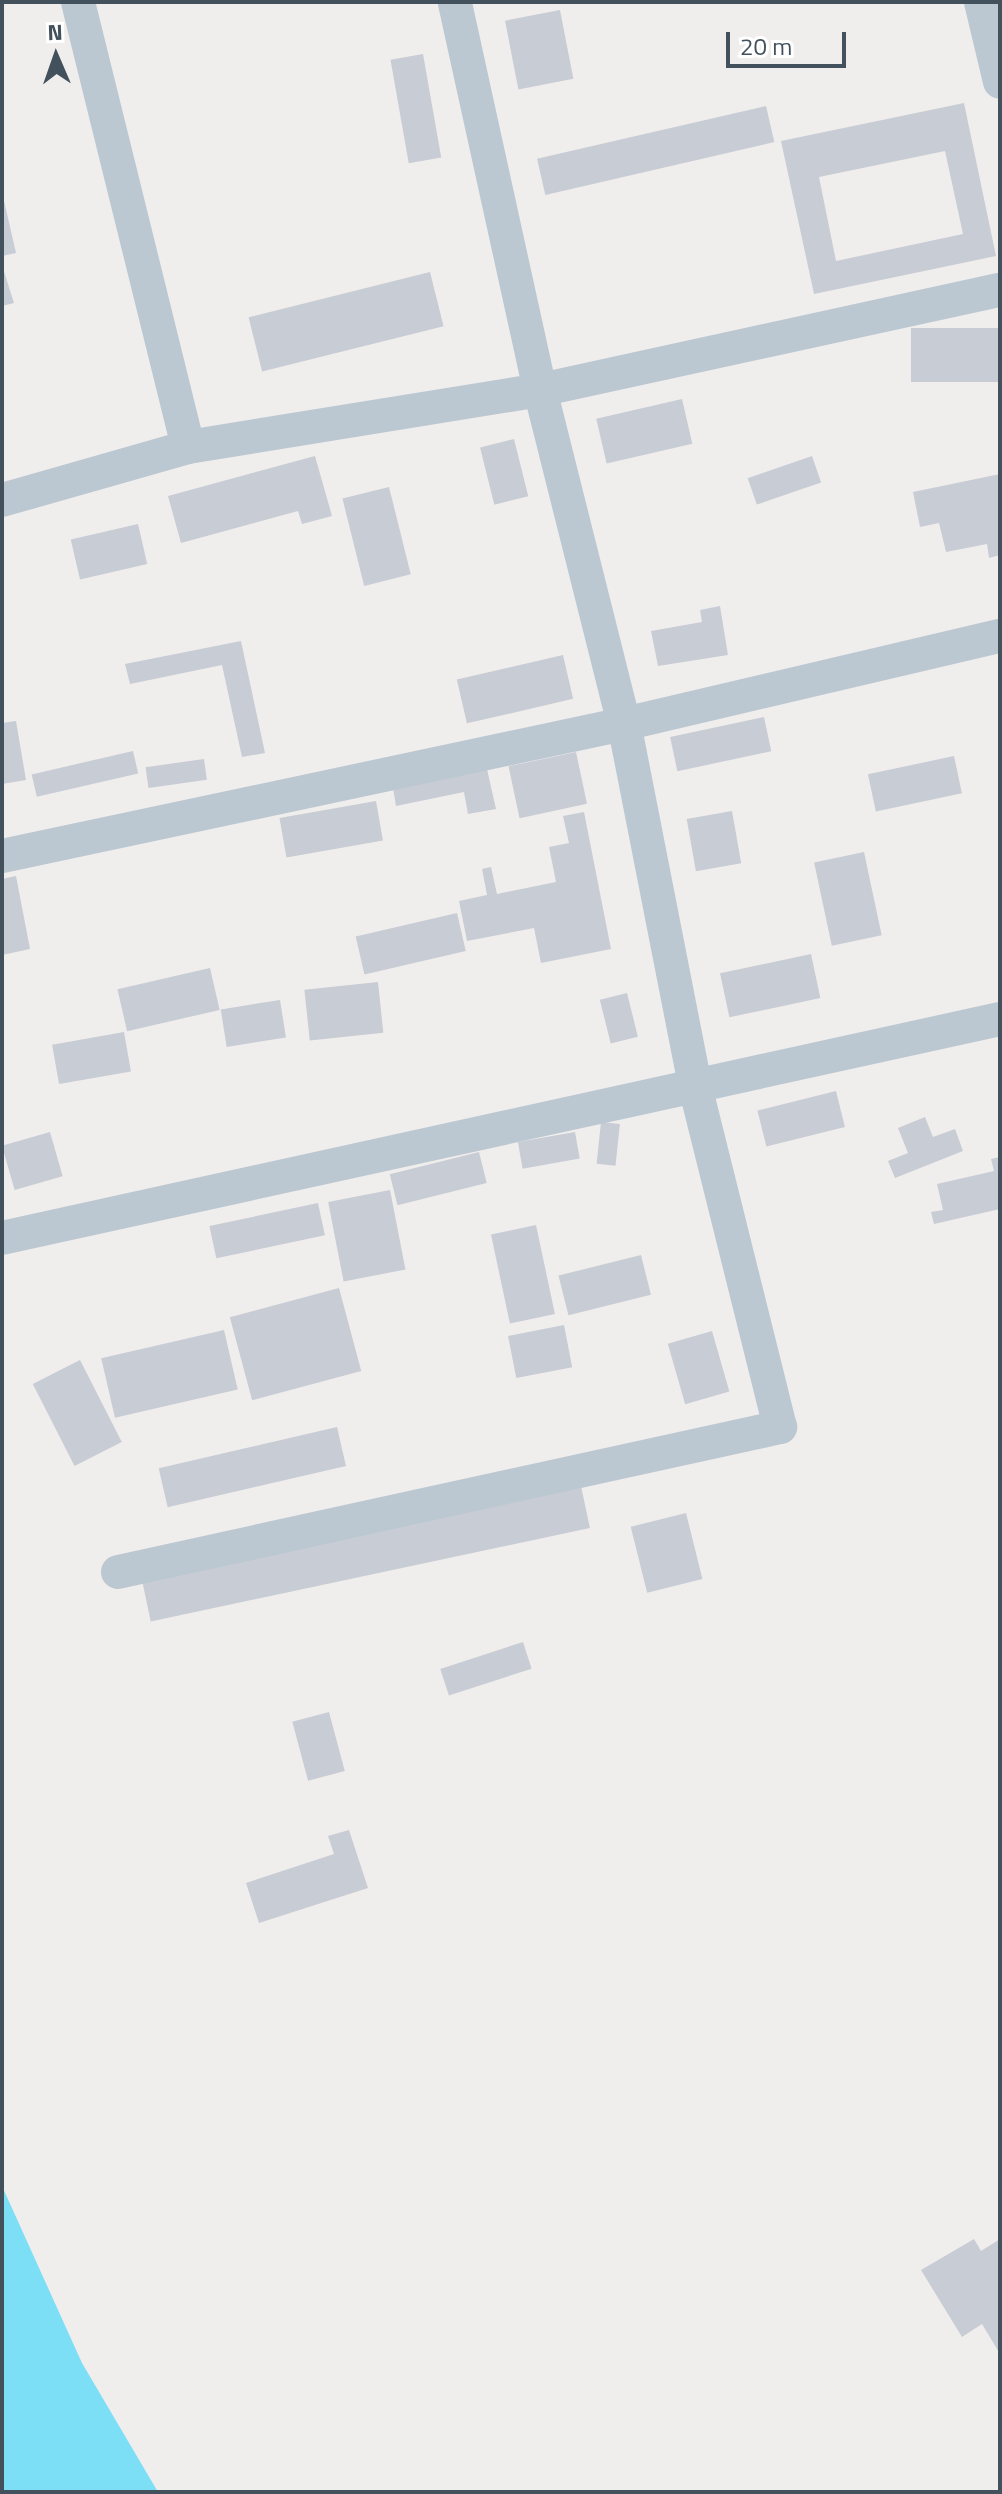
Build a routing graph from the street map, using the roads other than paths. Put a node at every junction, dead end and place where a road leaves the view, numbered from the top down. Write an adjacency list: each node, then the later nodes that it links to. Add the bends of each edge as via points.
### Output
1 (78, 2): 7 (street)
2 (455, 2): 6 (street)
3 (981, 2): 4 (street)
4 (1000, 82)
5 (1000, 290): 6 (street)
6 (540, 390): 7 (street); 10 (street)
7 (188, 447): 8 (street)
8 (2, 500)
9 (1000, 636): 10 (street)
10 (624, 724): 11 (street); 13 (street)
11 (2, 856)
12 (1000, 1019): 13 (street)
13 (695, 1085): 14 (street); 15 (street, via 780,1427)
14 (2, 1238)
15 (118, 1572)

